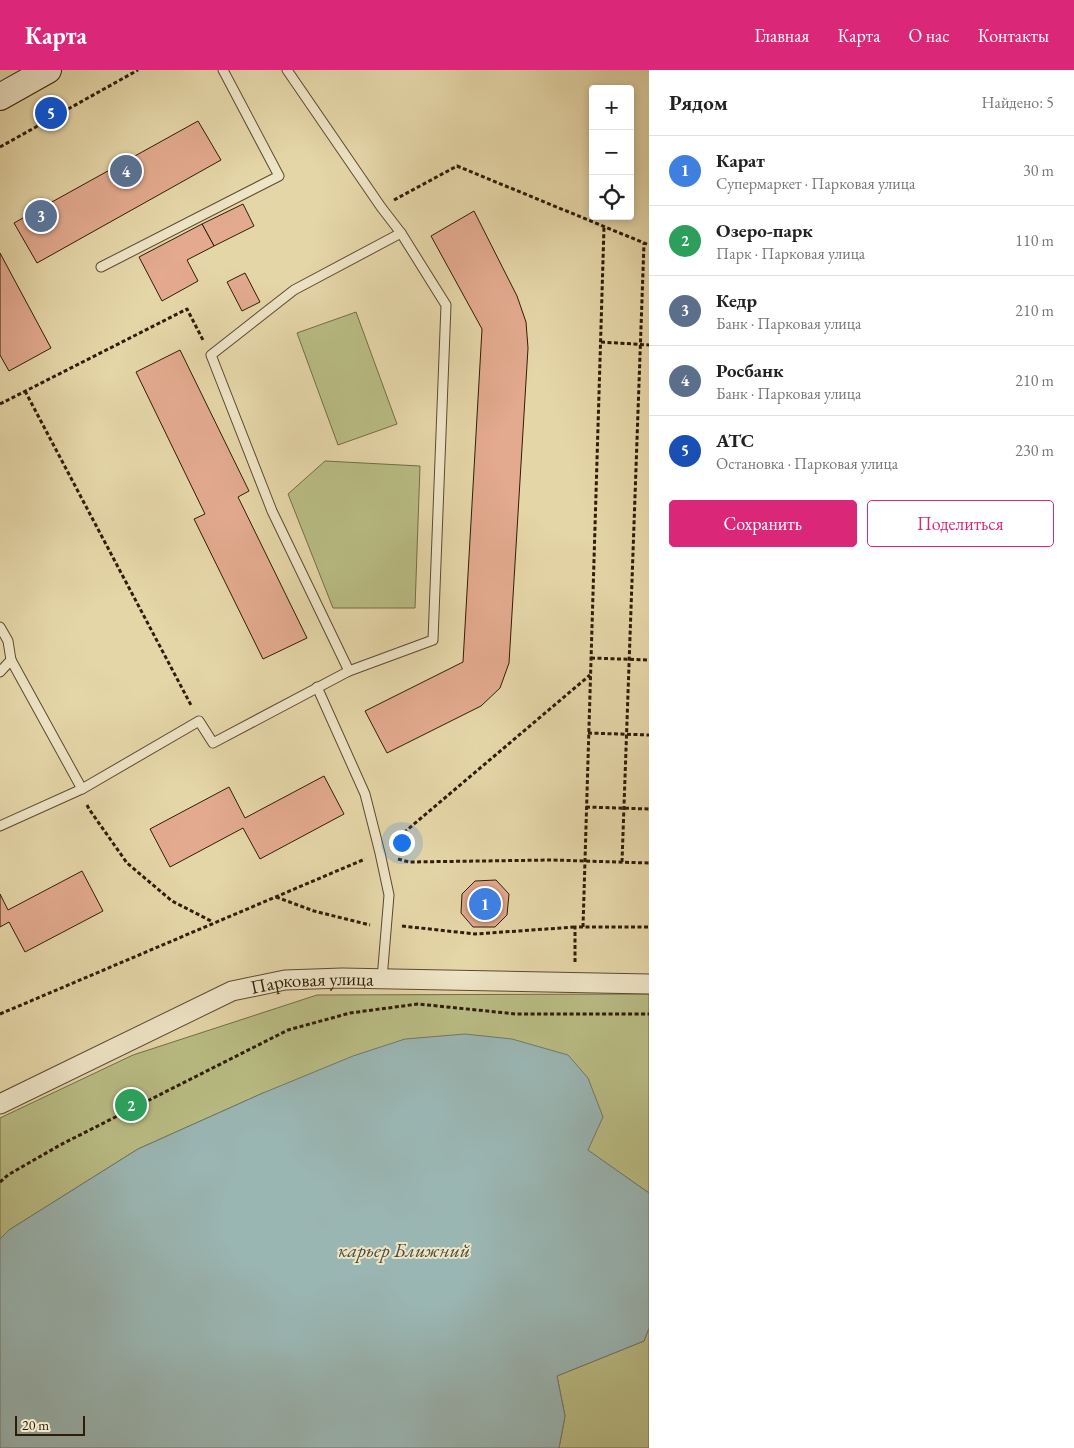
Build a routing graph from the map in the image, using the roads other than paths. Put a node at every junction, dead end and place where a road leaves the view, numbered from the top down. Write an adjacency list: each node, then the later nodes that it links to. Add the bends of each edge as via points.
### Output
1 (48, 70): 4 (street)
2 (223, 70): 6 (lane, via 279,176)
3 (287, 70): 5 (lane)
4 (0, 96)
5 (401, 233): 9 (lane, via 446,305 434,640); 9 (lane, via 294,290 211,355 272,511)
6 (101, 267)
7 (0, 627): 8 (lane, via 8,641)
8 (12, 660): 10 (lane); 12 (lane)
9 (349, 671): 11 (lane)
10 (0, 672)
11 (317, 687): 12 (lane, via 213,743 199,721); 14 (lane, via 365,794 380,853 389,894)
12 (82, 789): 13 (lane)
13 (0, 826)
14 (382, 978): 15 (street, Парковая улица); 16 (street, Парковая улица, via 285,980 232,992)
15 (649, 984)
16 (0, 1104)

